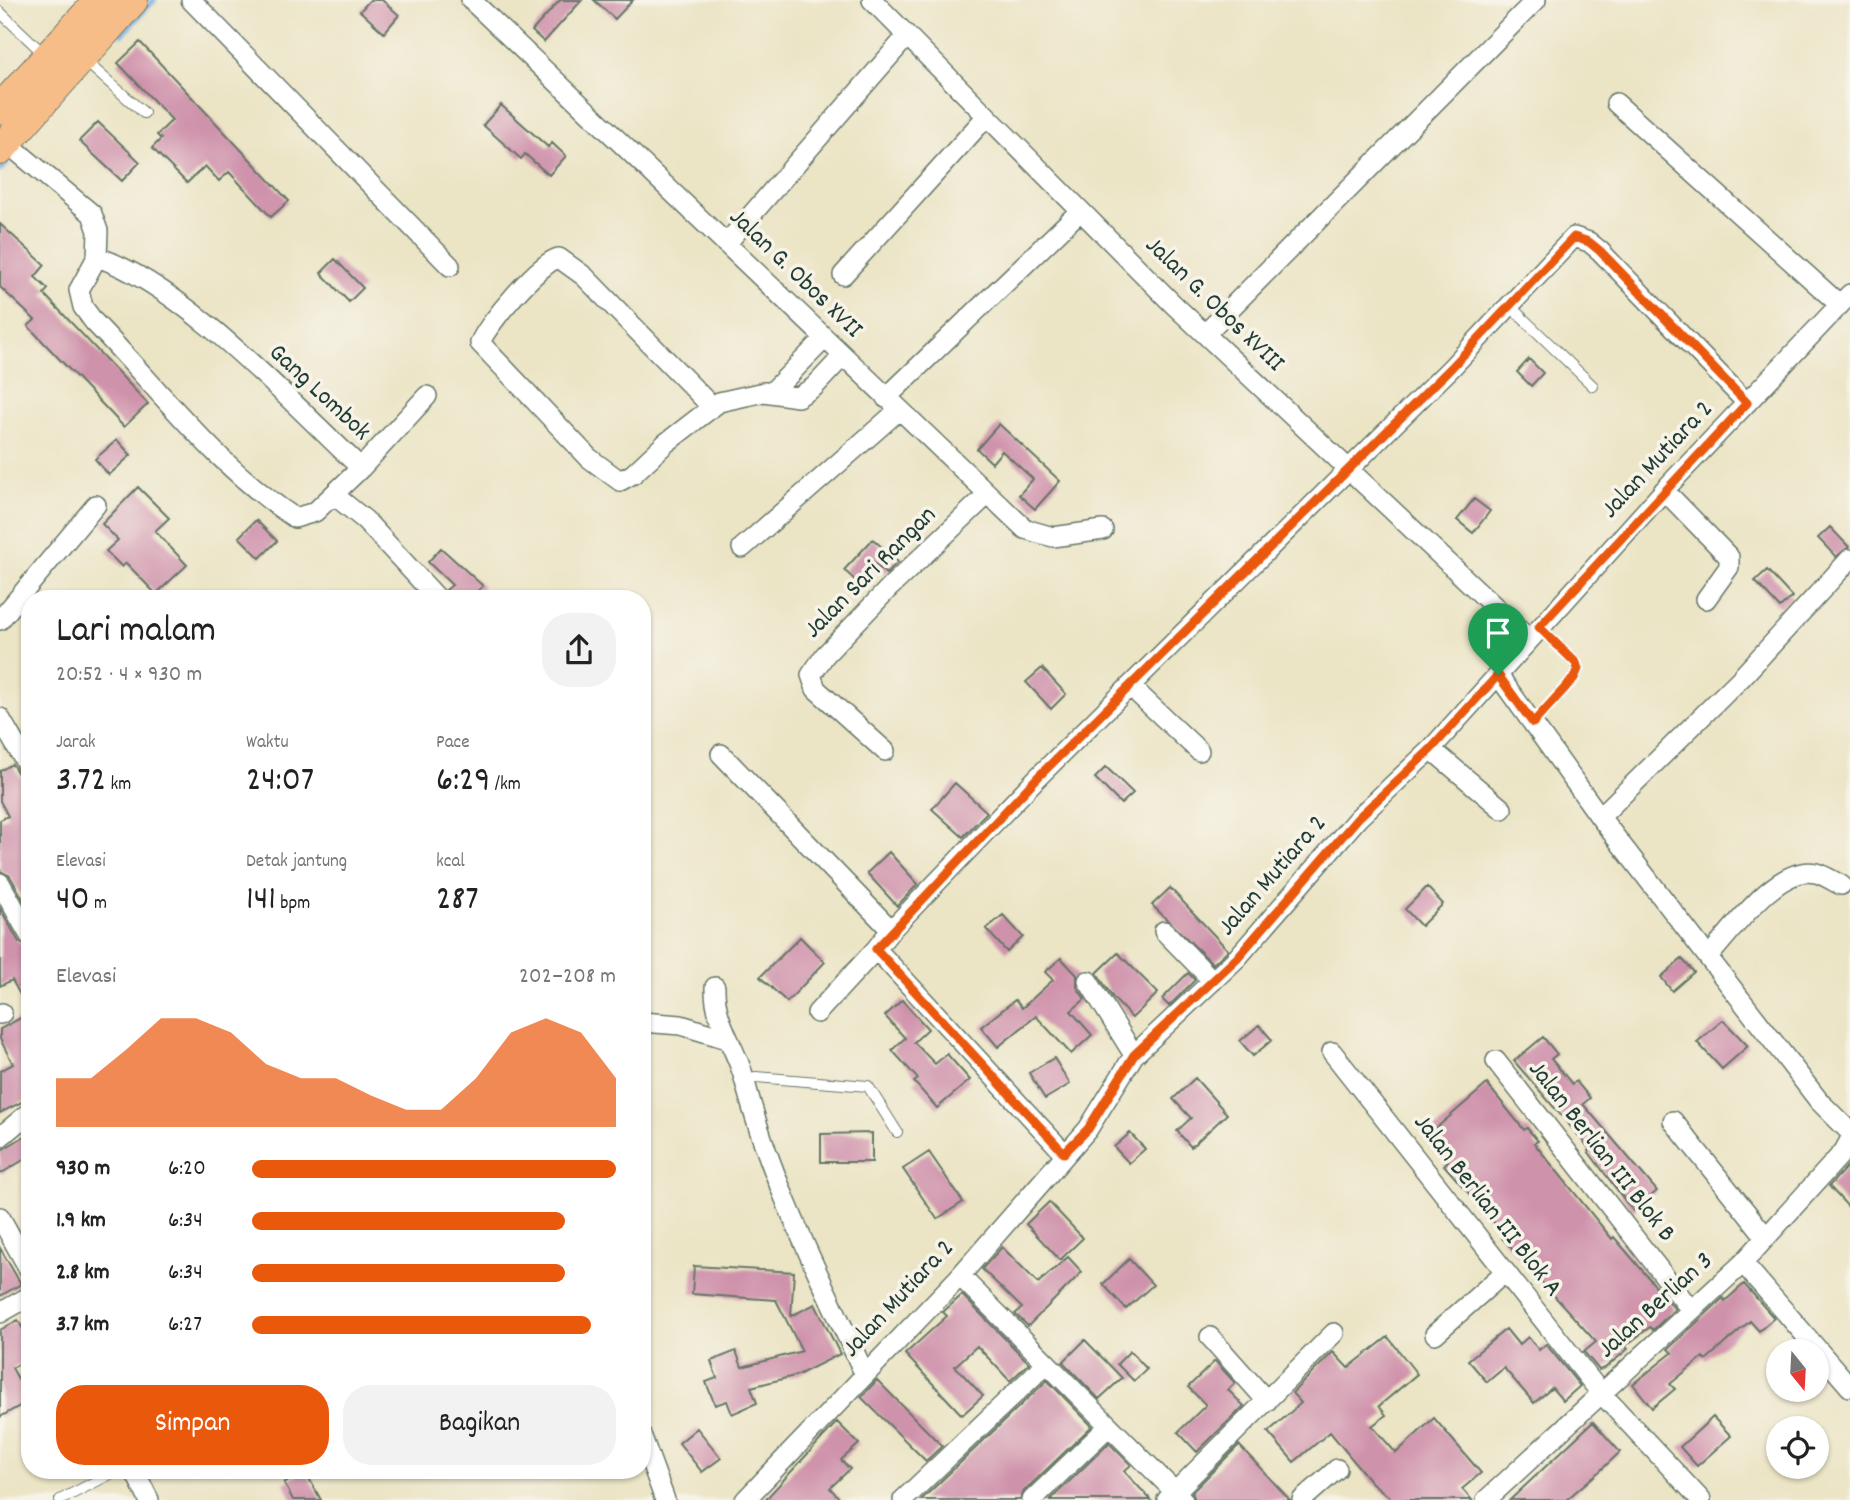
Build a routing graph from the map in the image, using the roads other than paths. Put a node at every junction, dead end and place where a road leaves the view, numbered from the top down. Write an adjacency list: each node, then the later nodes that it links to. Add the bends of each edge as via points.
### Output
1 (100, 0): 9 (main road)
2 (133, 0): 10 (main road)
3 (191, 0): 19 (street)
4 (471, 0): 17 (street, Jalan G. Obos XVII)
5 (872, 0): 8 (street, Jalan G. Obos XVIII)
6 (1536, 0): 23 (street)
7 (0, 12): 9 (lane)
8 (907, 36): 14 (street, Jalan G. Obos XVIII); 17 (street)
9 (48, 57): 12 (main road)
10 (80, 58): 13 (lane); 15 (main road)
11 (1616, 103): 21 (street)
12 (0, 109)
13 (144, 113)
14 (986, 117): 16 (street, Jalan G. Obos XVIII); 20 (street)
15 (3, 147): 18 (street, via 92,214 98,231)
16 (1079, 212): 23 (street, Jalan G. Obos XVIII); 30 (street)
17 (726, 244): 24 (street, Jalan G. Obos XVII)
18 (97, 257): 32 (street, Gang Lombok, via 136,275 207,325); 36 (street, Gang Lombok, via 79,290 83,307 194,431 269,501 295,518 314,512)
19 (450, 266)
20 (843, 275)
21 (1845, 300): 29 (street, Jalan Mutiara 2)
22 (1509, 305): 26 (lane); 29 (street, via 1567,242 1580,237 1600,251); 33 (street)
23 (1205, 334): 33 (street, Jalan G. Obos XVIII)
24 (824, 338): 25 (street, Jalan G. Obos XVII); 27 (street)
25 (842, 356): 27 (street, via 806,394 790,398); 30 (street, Jalan G. Obos XVII)
26 (1593, 386)
27 (772, 392): 31 (street)
28 (427, 396): 32 (street)
29 (1747, 403): 34 (street, Jalan Mutiara 2)
30 (892, 404): 35 (street, Jalan G. Obos XVII); 39 (street)
31 (712, 407): 31 (street, via 584,276 559,258 536,273 480,343 589,458 620,481)
32 (362, 468): 36 (street, Gang Lombok)
33 (1348, 469): 46 (street, Jalan G. Obos XVIII); 48 (street)
34 (1664, 490): 44 (street, via 1729,557 1729,568); 46 (street, Jalan Mutiara 2)
35 (988, 494): 38 (street, Jalan G. Obos XVII, via 1025,529 1038,535); 53 (street, Jalan Sari Rangan, via 890,587 825,654 811,675 816,690)
36 (334, 495): 42 (street, via 365,520)
37 (96, 505): 41 (street)
38 (1103, 530)
39 (742, 548)
40 (1850, 559): 59 (street, via 1741,678)
41 (25, 590)
42 (430, 590)
43 (21, 595): 45 (street)
44 (1706, 599)
45 (0, 620)
46 (1534, 633): 47 (street, Jalan Mutiara 2); 50 (lane, via 1578,669)
47 (1498, 675): 50 (street); 52 (street, Jalan Mutiara 2)
48 (1130, 686): 54 (street); 63 (street)
49 (0, 718): 51 (street)
50 (1533, 723): 59 (street)
51 (13, 740): 55 (street); 57 (street)
52 (1431, 749): 58 (street); 68 (street, Jalan Mutiara 2, via 1358,818)
53 (884, 751)
54 (1199, 751)
55 (21, 754)
56 (721, 754): 63 (street)
57 (0, 755)
58 (1502, 809)
59 (1600, 817): 66 (street)
60 (0, 883): 62 (street)
61 (1840, 885): 66 (street, via 1815,873 1796,874 1776,883)
62 (21, 920)
63 (891, 930): 65 (street)
64 (1164, 930): 68 (street)
65 (876, 949): 70 (street); 83 (street)
66 (1709, 956): 80 (street, via 1819,1101)
67 (1088, 981): 74 (street)
68 (1213, 981): 74 (street, Jalan Mutiara 2)
69 (715, 987): 72 (street, via 715,1003)
70 (817, 1013)
71 (651, 1023): 72 (street, via 681,1025)
72 (727, 1039): 76 (street)
73 (1332, 1052): 88 (street, Jalan Berlian III Blok A)
74 (1134, 1055): 83 (street, Jalan Mutiara 2, via 1088,1129)
75 (1496, 1061): 91 (street, Jalan Berlian III Blok B)
76 (744, 1079): 79 (lane, via 868,1086); 97 (street, via 790,1211)
77 (21, 1120): 81 (street)
78 (1673, 1121): 86 (street)
79 (897, 1132)
80 (1850, 1132)
81 (0, 1137)
82 (1850, 1140): 86 (street, Jalan Berlian 3)
83 (1064, 1153): 89 (street, Jalan Mutiara 2)
84 (0, 1217): 85 (street)
85 (21, 1234)
86 (1766, 1237): 87 (street, Jalan Berlian 3)
87 (1743, 1263): 91 (street, Jalan Berlian 3); 98 (street)
88 (1505, 1272): 94 (street); 99 (street, Jalan Berlian III Blok A)
89 (960, 1276): 96 (street); 97 (street, Jalan Mutiara 2)
90 (21, 1301): 92 (street)
91 (1690, 1310): 99 (street, Jalan Berlian 3)
92 (0, 1313)
93 (1334, 1333): 100 (street)
94 (1435, 1334)
95 (1210, 1337): 100 (street)
96 (1047, 1363): 101 (street); 111 (street)
97 (865, 1376): 110 (street, Jalan Mutiara 2)
98 (1850, 1387)
99 (1600, 1392): 114 (street, Jalan Berlian 3); 115 (street, Jalan Berlian III Blok A)
100 (1267, 1401): 106 (street)
101 (1109, 1426): 106 (street); 112 (street)
102 (651, 1462): 109 (street)
103 (1337, 1469): 113 (street)
104 (101, 1479): 107 (lane)
105 (138, 1479): 108 (street)
106 (1175, 1497)
107 (60, 1500)
108 (149, 1500)
109 (665, 1500)
110 (746, 1500)
111 (904, 1500)
112 (1032, 1500)
113 (1302, 1500)
114 (1486, 1500)
115 (1701, 1500)

